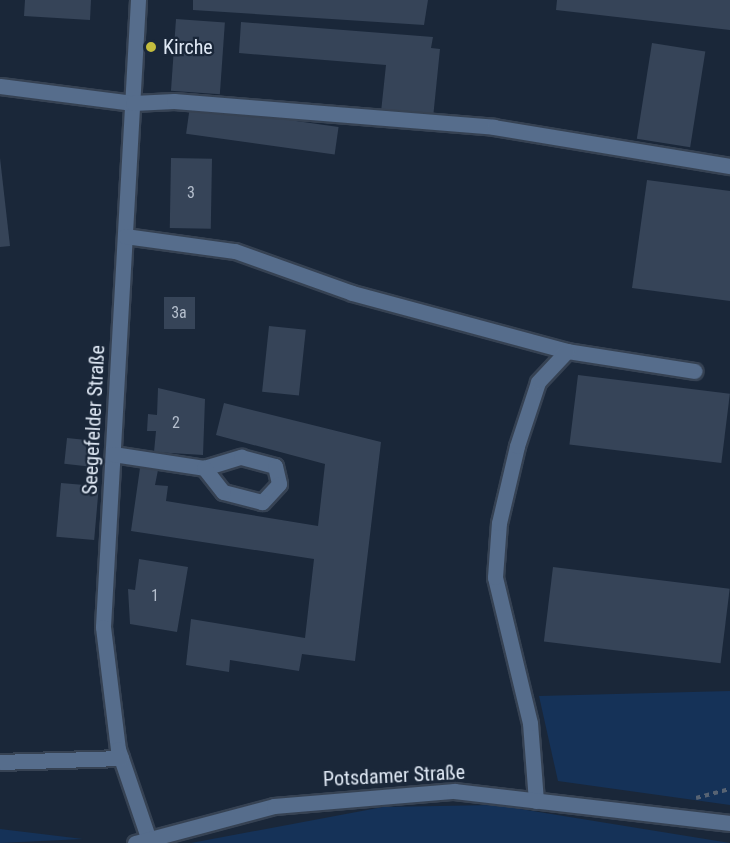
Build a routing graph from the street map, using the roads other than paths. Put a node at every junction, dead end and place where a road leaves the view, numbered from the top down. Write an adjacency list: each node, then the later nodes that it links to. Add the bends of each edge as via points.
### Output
1 (138, 0): 3 (street, Seegefelder Straße)
2 (0, 86): 3 (street)
3 (133, 103): 4 (street, via 174,101 494,127); 5 (street, Seegefelder Straße)
4 (730, 166)
5 (125, 236): 6 (street, via 235,250 352,293); 8 (street, Seegefelder Straße)
6 (567, 351): 7 (street); 12 (street, via 538,382 516,446 499,523 495,577 530,723)
7 (693, 371)
8 (113, 454): 9 (street); 10 (street, Seegefelder Straße, via 103,627)
9 (204, 468): 9 (street, via 229,458 259,460 275,466 279,484 262,502 223,492)
10 (121, 758): 11 (street); 14 (street, Seegefelder Straße)
11 (0, 762)
12 (536, 801): 13 (street, Potsdamer Straße); 14 (street, Potsdamer Straße, via 454,791 367,795 263,809)
13 (730, 823)
14 (144, 841)

